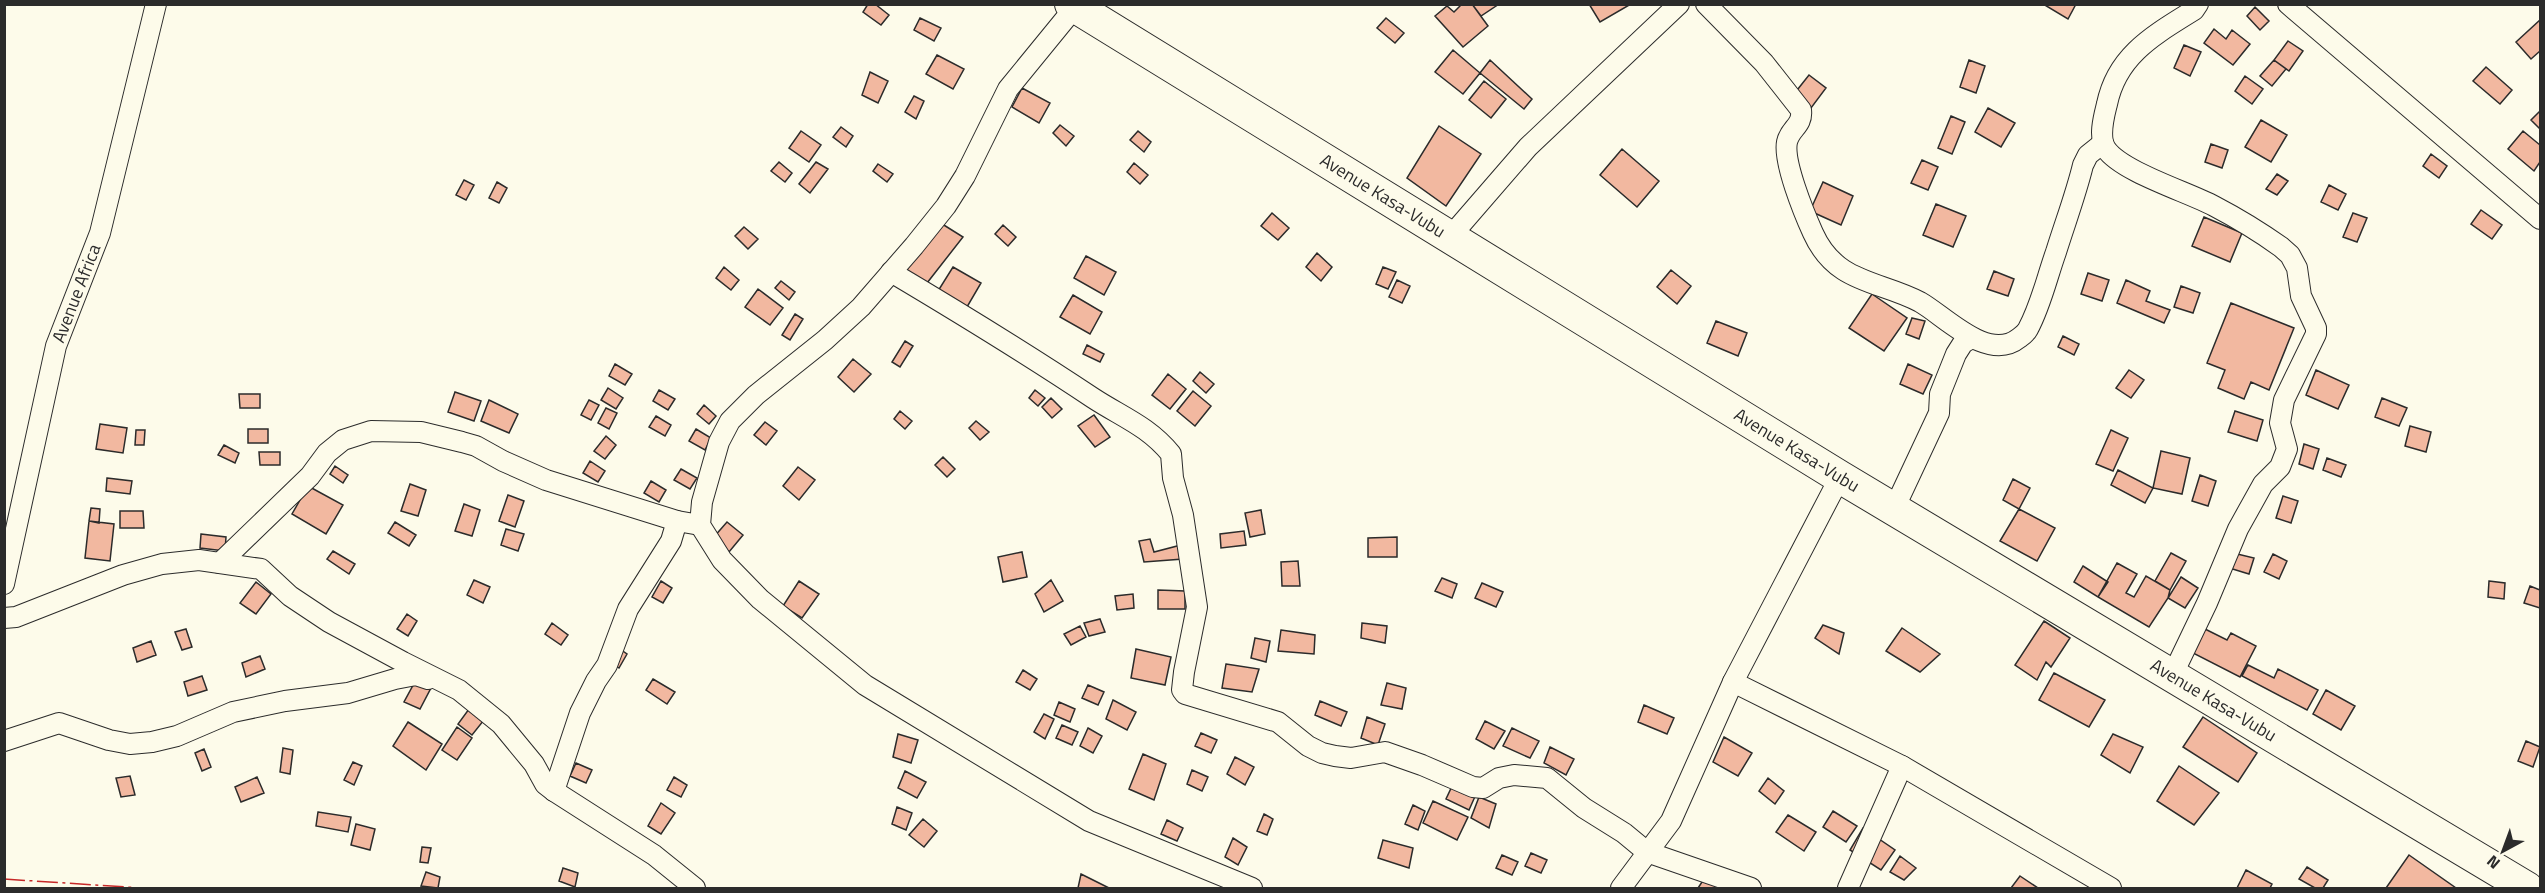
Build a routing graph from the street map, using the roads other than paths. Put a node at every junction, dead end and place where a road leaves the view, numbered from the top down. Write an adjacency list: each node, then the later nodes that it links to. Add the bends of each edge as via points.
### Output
1 (156, 4): 17 (street, Avenue Africa, via 100,233 56,346)
2 (1679, 4): 9 (street, via 1528,147)
3 (1706, 4): 11 (street, via 1764,63 1801,110 1802,119 1787,140 1791,175 1823,251 1832,262 1870,284 1919,302)
4 (2198, 4): 7 (street, via 2132,54 2111,83)
5 (2288, 4): 8 (street)
6 (1073, 6): 9 (highway, Avenue Kasa-Vubu); 10 (street, via 1008,89 946,206)
7 (2103, 143): 11 (street, via 2088,155 2083,165 2027,332 2005,344); 19 (street, via 2113,156 2132,168 2213,206 2281,247 2296,268 2301,296 2316,328 2284,400 2280,423 2287,449 2285,456 2263,484 2238,529)
8 (2540, 217)
9 (1450, 237): 12 (highway, Avenue Kasa-Vubu)
10 (891, 272): 15 (street, via 854,314 730,421 718,442); 25 (street, via 1132,419 1170,454 1197,607 1184,672 1185,694 1278,722 1322,753 1352,758 1385,752 1473,787 1483,788 1499,778 1514,775 1546,778)
11 (1970, 339): 13 (street, via 1956,354 1940,394 1940,413)
12 (1840, 477): 13 (highway, Avenue Kasa-Vubu); 20 (street)
13 (1894, 509): 19 (highway, Avenue Kasa-Vubu)
14 (677, 521): 15 (street); 16 (street, via 546,480 476,446 421,432 371,431 343,440 327,453 310,476); 24 (street, via 671,541 628,609 607,665 580,713)
15 (700, 525): 28 (street, via 722,560 760,599 865,685 1089,821)
16 (220, 563): 18 (street, via 199,560 162,564); 21 (street, via 261,569 290,596 329,622)
17 (4, 584)
18 (4, 618)
19 (2172, 676): 26 (highway, Avenue Kasa-Vubu)
20 (1733, 682): 23 (street); 25 (street, via 1671,821)
21 (459, 690): 22 (street, via 416,675 348,693 232,712 177,736 152,742 130,744 109,740 58,723); 24 (street, via 501,724)
22 (4, 741)
23 (1902, 766): 31 (street); 32 (street)
24 (554, 791): 27 (street, via 654,855)
25 (1647, 852): 29 (street); 30 (street)
26 (2496, 880): 33 (highway, Avenue Kasa-Vubu)
27 (695, 888)
28 (1252, 888)
29 (1621, 888)
30 (1751, 888)
31 (1848, 888)
32 (2111, 888)
33 (2528, 888)

